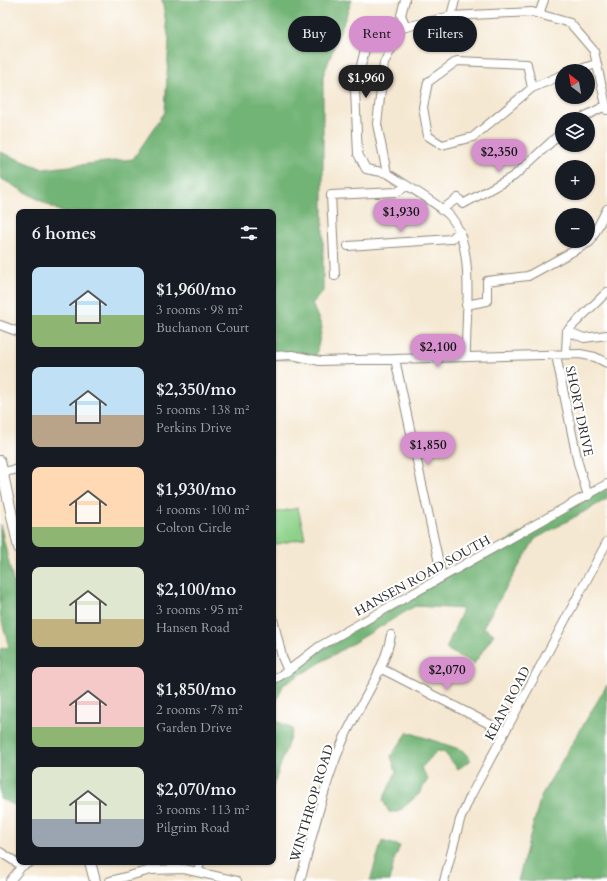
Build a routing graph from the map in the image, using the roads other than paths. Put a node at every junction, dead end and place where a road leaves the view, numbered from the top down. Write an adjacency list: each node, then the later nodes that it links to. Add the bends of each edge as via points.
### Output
1 (405, 0): 7 (street, via 401,15)
2 (455, 0): 5 (street)
3 (544, 0): 4 (street)
4 (539, 14): 5 (street, via 532,12); 9 (street, via 570,23 594,51)
5 (451, 16)
6 (413, 25): 7 (street)
7 (406, 27): 15 (street, via 402,28 384,63 377,124)
8 (364, 52): 15 (street, via 355,90 358,154 366,169)
9 (596, 64): 12 (street)
10 (555, 78): 11 (street)
11 (532, 88): 11 (street, via 473,137 442,145 428,136 423,107 428,82 457,61 527,64)
12 (606, 108): 13 (street)
13 (595, 113)
14 (555, 138): 18 (street, via 514,176 471,201 463,204 458,198)
15 (387, 173): 16 (street)
16 (407, 186): 18 (street); 21 (street, via 397,192 331,195)
17 (607, 209): 23 (street, via 590,242 528,276 487,281 487,301)
18 (441, 210): 19 (street)
19 (460, 231): 20 (street, via 451,239); 23 (street, via 467,256)
20 (348, 246)
21 (335, 276)
22 (607, 292): 26 (street)
23 (466, 305): 31 (street)
24 (0, 325): 25 (street)
25 (16, 331)
26 (567, 331): 27 (street, via 584,338); 29 (street)
27 (607, 335)
28 (556, 354): 29 (street); 31 (street); 38 (street, SHORT DRIVE, via 578,464)
29 (566, 354): 33 (street, via 589,355)
30 (276, 356): 32 (street, via 292,355 320,361)
31 (466, 357): 32 (street)
32 (395, 359): 41 (street)
33 (607, 363)
34 (0, 461): 36 (main road)
35 (16, 470): 36 (street)
36 (3, 472): 39 (main road)
37 (607, 484): 38 (street, HANSEN ROAD SOUTH)
38 (588, 496): 41 (street, HANSEN ROAD SOUTH)
39 (16, 534)
40 (607, 542): 47 (street, KEAN ROAD)
41 (442, 578): 45 (street, HANSEN ROAD SOUTH, via 320,646)
42 (276, 632): 45 (street)
43 (391, 635): 44 (street, WINTHROP ROAD, via 388,652)
44 (380, 668): 47 (street); 58 (street, WINTHROP ROAD, via 340,747)
45 (288, 672): 46 (street, HANSEN ROAD SOUTH)
46 (276, 678)
47 (505, 732): 59 (street, KEAN ROAD, via 460,820)
48 (0, 852): 49 (street)
49 (16, 862)
50 (91, 865): 55 (main road)
51 (199, 865): 53 (street)
52 (22, 866): 54 (street)
53 (198, 871): 56 (street, via 160,869); 57 (street)
54 (10, 881)
55 (95, 881)
56 (110, 881)
57 (237, 881)
58 (300, 881)
59 (444, 881)

